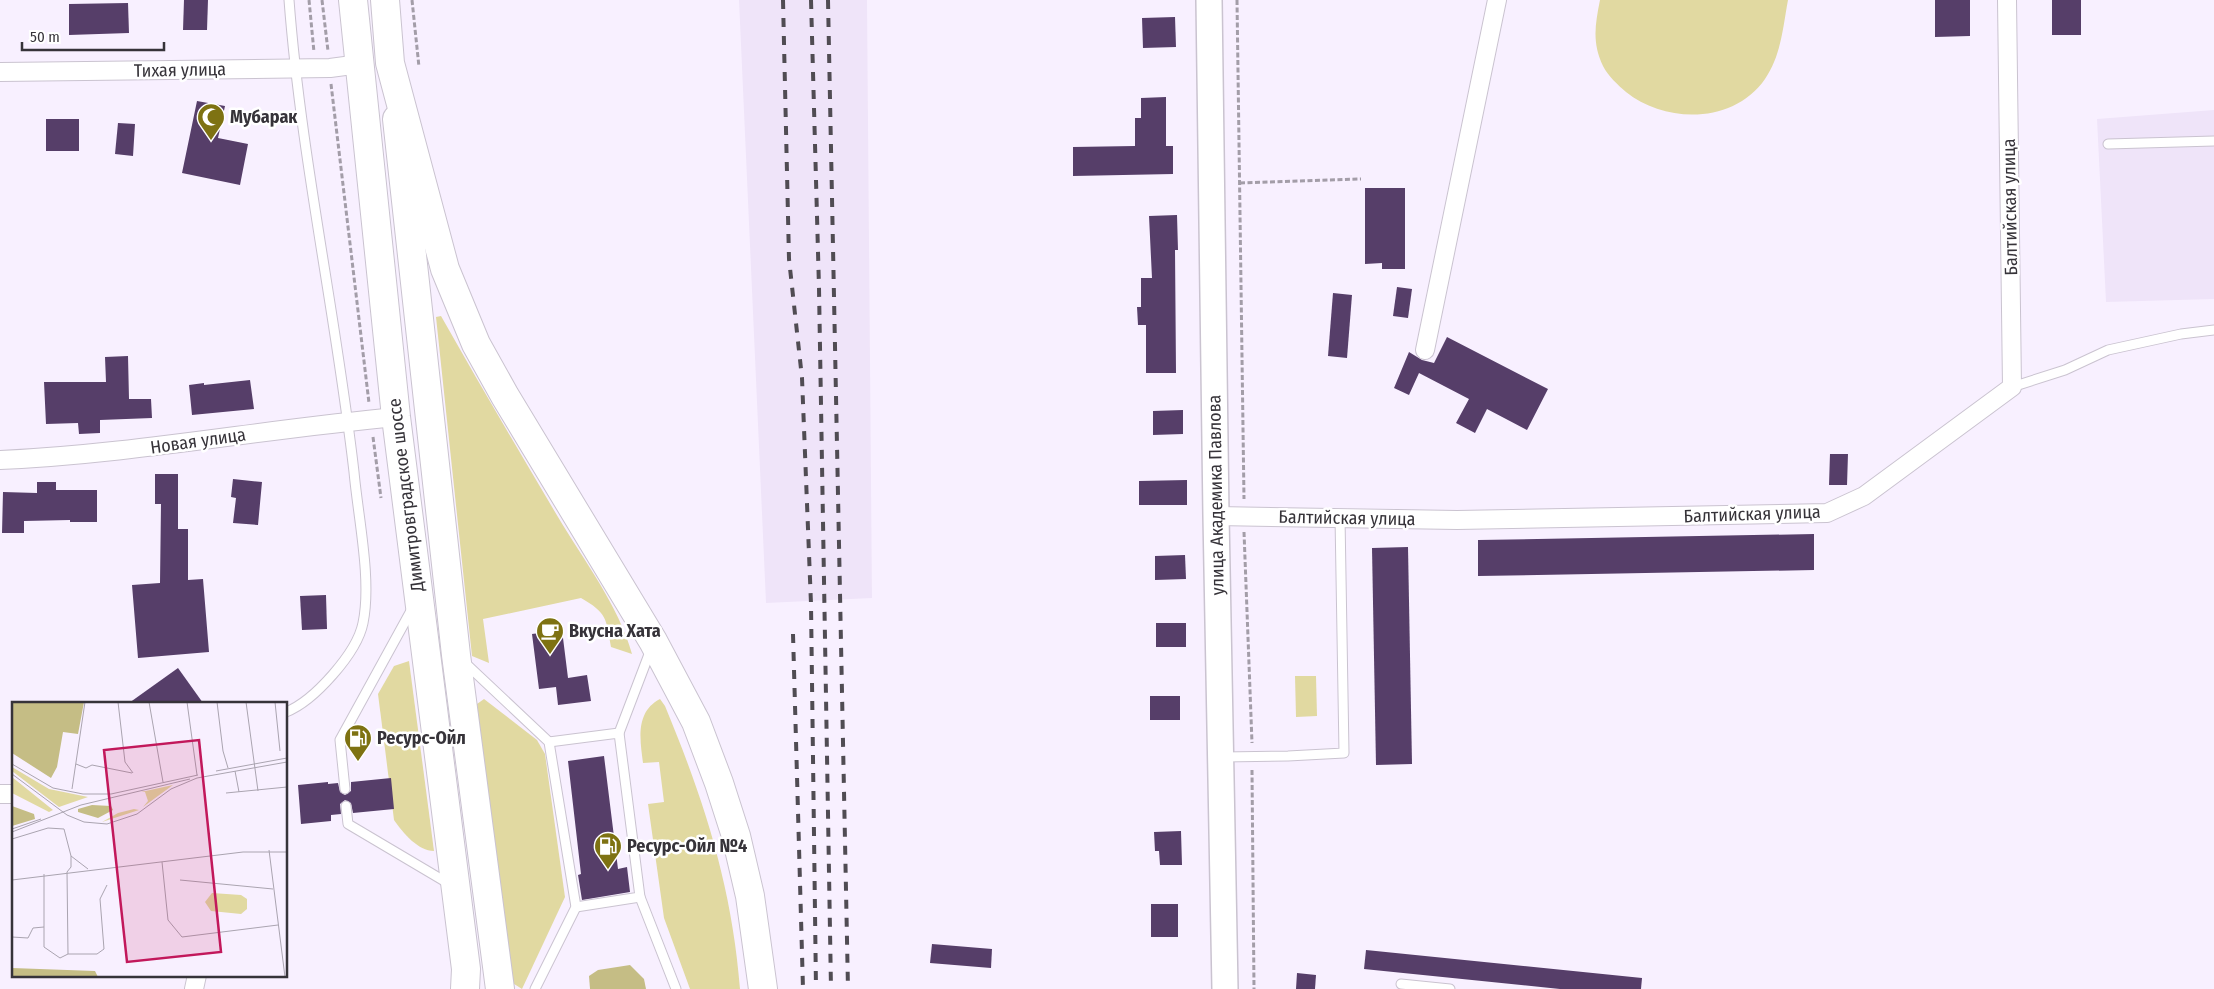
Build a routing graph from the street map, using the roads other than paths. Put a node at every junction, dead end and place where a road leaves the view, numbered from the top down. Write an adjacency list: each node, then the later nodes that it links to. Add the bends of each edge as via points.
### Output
1 (290, 0): 9 (lane)
2 (353, 0): 8 (main road, Димитровградское шоссе)
3 (385, 0): 7 (main road, Димитровградское шоссе)
4 (1209, 0): 19 (street, улица Академика Павлова)
5 (1498, 0): 14 (street)
6 (2007, 0): 15 (street, Балтийская улица)
7 (390, 63): 22 (main road, via 445,269 476,344); 23 (main road, Димитровградское шоссе)
8 (360, 64): 9 (street, Тихая улица); 16 (main road, Димитровградское шоссе)
9 (294, 68): 10 (street, Тихая улица); 17 (lane)
10 (0, 72)
11 (2214, 141): 12 (lane)
12 (2108, 144)
13 (2214, 330): 15 (lane, via 2108,350 2065,370)
14 (1425, 350)
15 (2012, 388): 20 (street, Балтийская улица, via 1864,496 1827,513 1457,520)
16 (383, 418): 17 (street, Новая улица); 21 (main road, Димитровградское шоссе)
17 (348, 421): 18 (street, Новая улица, via 138,450); 24 (lane, via 366,589 363,625 348,654 324,686)
18 (0, 460)
19 (1216, 516): 20 (street, Балтийская улица); 27 (street, улица Академика Павлова)
20 (1340, 516): 27 (lane, via 1344,753)
21 (418, 595): 28 (lane, via 407,622 340,740); 30 (main road, Димитровградское шоссе)
22 (653, 642): 25 (lane); 40 (main road, via 696,722 736,836 750,896)
23 (456, 655): 26 (lane); 37 (main road, Димитровградское шоссе)
24 (288, 711)
25 (619, 733): 26 (lane); 31 (lane)
26 (549, 742): 32 (lane)
27 (1222, 757): 41 (street, улица Академика Павлова)
28 (345, 789)
29 (346, 806): 30 (lane, via 348,824)
30 (455, 887): 34 (main road, Димитровградское шоссе)
31 (640, 898): 32 (lane); 39 (lane)
32 (576, 907): 38 (lane)
33 (197, 976): 36 (street)
34 (467, 982)
35 (1401, 984): 42 (lane)
36 (194, 989)
37 (500, 989)
38 (535, 989)
39 (676, 989)
40 (763, 989)
41 (1225, 989)
42 (1450, 989)

